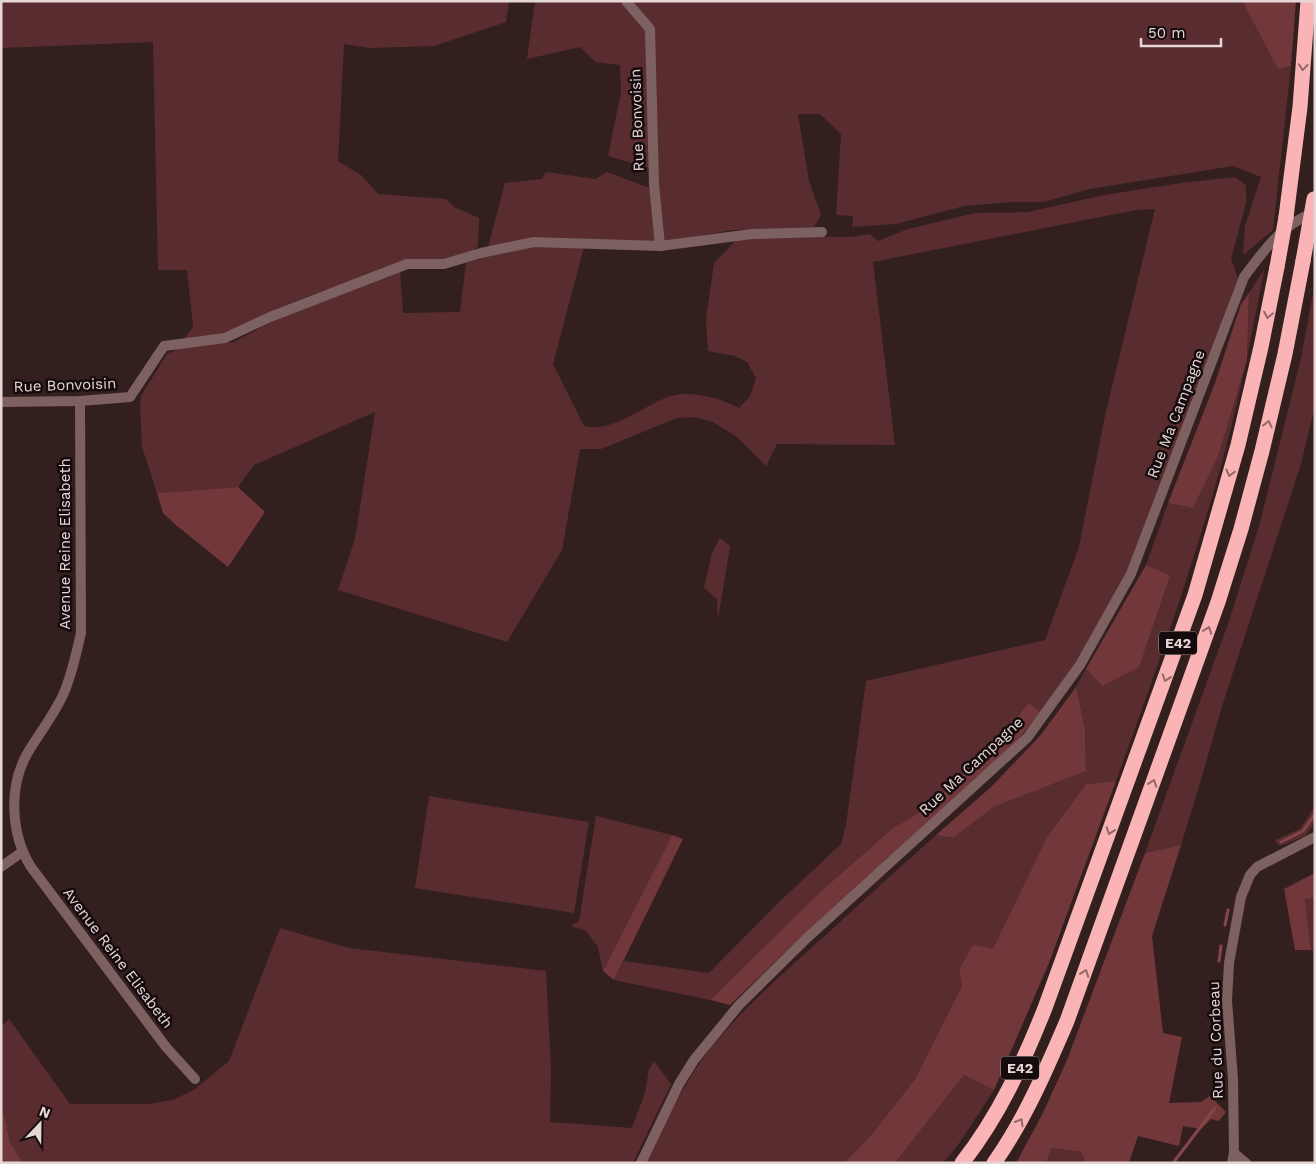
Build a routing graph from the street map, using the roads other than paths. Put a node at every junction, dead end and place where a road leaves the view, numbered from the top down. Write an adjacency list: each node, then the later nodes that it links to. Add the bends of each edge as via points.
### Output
1 (626, 1): 5 (street, Rue Bonvoisin, via 650,28 654,184)
2 (1308, 1): 14 (highway, E42, one-way to 14, bridge, via 1300,107 1277,267 1238,445 1195,595 1029,1049 1006,1096)
3 (1314, 201): 13 (street, Rue Ma Campagne, via 1268,244 1244,277 1131,574 1080,665 1027,738 739,1004 679,1084); 15 (highway, E42, one-way to 3, bridge, via 1024,1115 1067,1021 1218,602 1262,452 1285,354)
4 (822, 232): 5 (street, via 752,234)
5 (660, 246): 6 (street, Rue Bonvoisin, via 534,242 444,264 407,264 270,317 225,338 164,346 130,397)
6 (80, 401): 7 (street, Rue Bonvoisin); 9 (street, Avenue Reine Elisabeth, via 81,633 63,694 19,773 15,820)
7 (1, 402)
8 (1315, 837): 12 (street, Rue du Corbeau, via 1257,867 1241,897 1229,963 1227,1001 1233,1079)
9 (22, 852): 10 (street); 11 (street, Avenue Reine Elisabeth, via 166,1047)
10 (1, 867)
11 (194, 1078)
12 (1233, 1158): 16 (street)
13 (641, 1163)
14 (962, 1163)
15 (994, 1163)
16 (1246, 1163)

